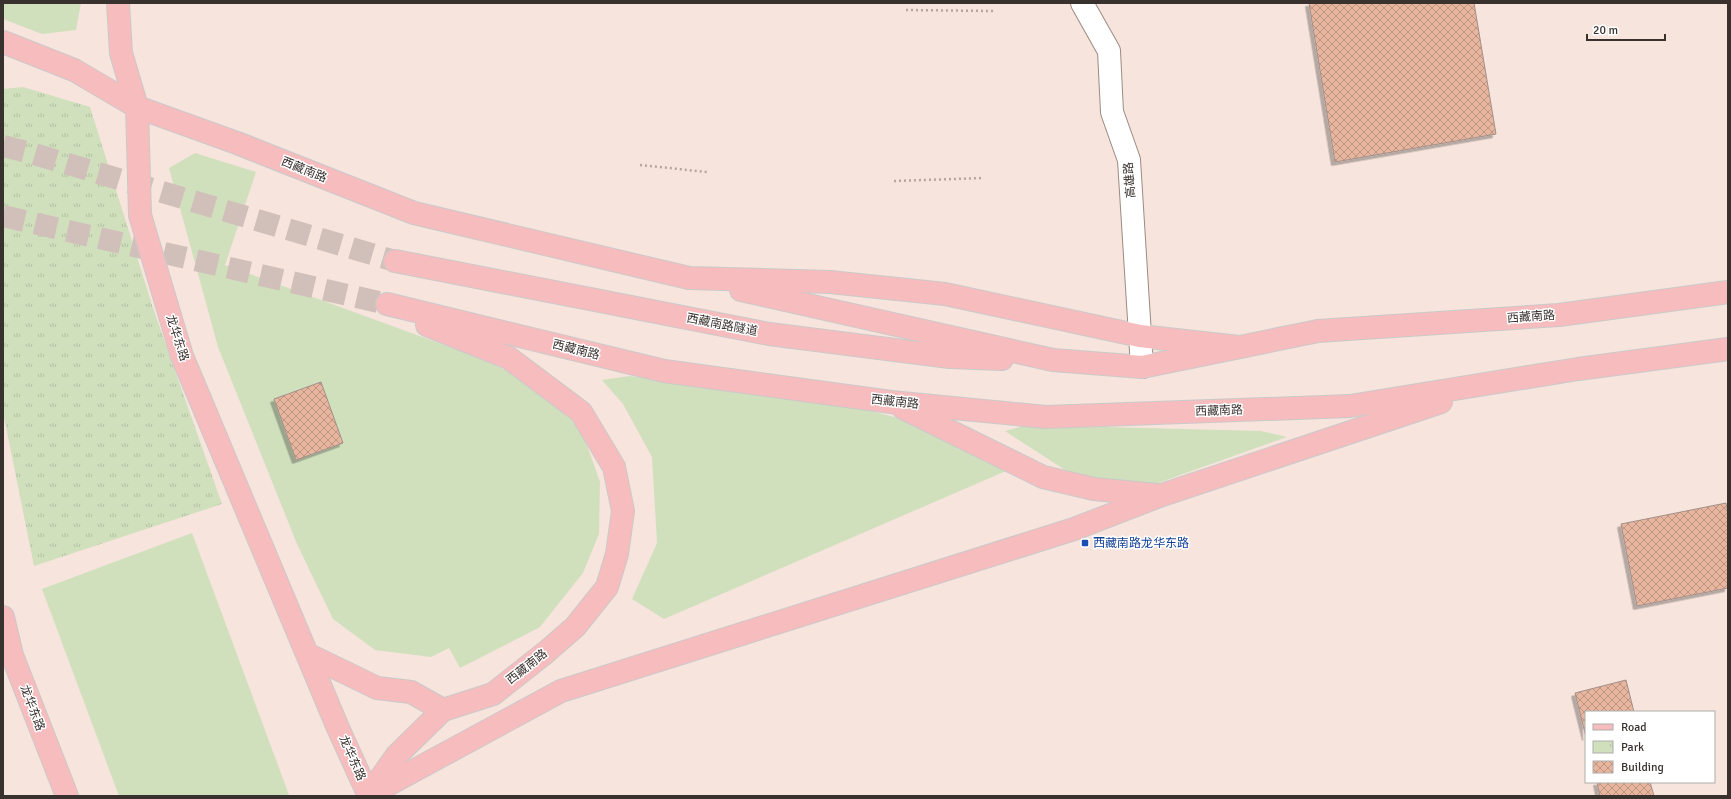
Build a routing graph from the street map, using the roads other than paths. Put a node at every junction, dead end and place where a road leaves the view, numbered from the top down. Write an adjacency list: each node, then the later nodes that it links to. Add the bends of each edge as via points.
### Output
1 (118, 3): 4 (main road, 龙华东路, via 121,53)
2 (1082, 3): 8 (street, 高雄路, via 1109,51 1112,112 1130,160)
3 (3, 42): 4 (main road, 西藏南路, via 74,70)
4 (137, 107): 6 (main road, 西藏南路, via 237,143 414,213); 17 (main road, 龙华东路, via 140,215 182,356)
5 (395, 261): 11 (main road, 西藏南路隧道, via 769,334 950,357)
6 (689, 278): 8 (main road, 西藏南路, via 830,282 945,294); 11 (main road, 西藏南路)
7 (1728, 292): 9 (main road, 西藏南路, via 1559,315 1318,331)
8 (1140, 336): 9 (main road, 西藏南路); 12 (street, 高雄路)
9 (1239, 347): 12 (main road, 西藏南路)
10 (1728, 349): 13 (main road, 西藏南路, via 1578,369)
11 (1053, 360): 12 (main road, 西藏南路)
12 (1142, 367)
13 (1498, 383): 14 (main road, 西藏南路, via 1350,406 1133,415 1046,417); 15 (main road, 西藏南路)
14 (891, 402): 15 (main road, via 1043,477 1094,489); 18 (main road, 西藏南路, via 664,371 387,304 416,320 509,358 581,412 614,467 623,511 617,554 608,587 575,627 493,694)
15 (1162, 495): 20 (main road, 西藏南路, via 1074,529 561,691)
16 (3, 617): 19 (main road, 龙华东路, via 12,654)
17 (309, 655): 18 (main road, via 377,688 411,692); 20 (main road, 龙华东路)
18 (443, 710): 20 (main road, 西藏南路, via 397,755)
19 (67, 796)
20 (369, 796)

